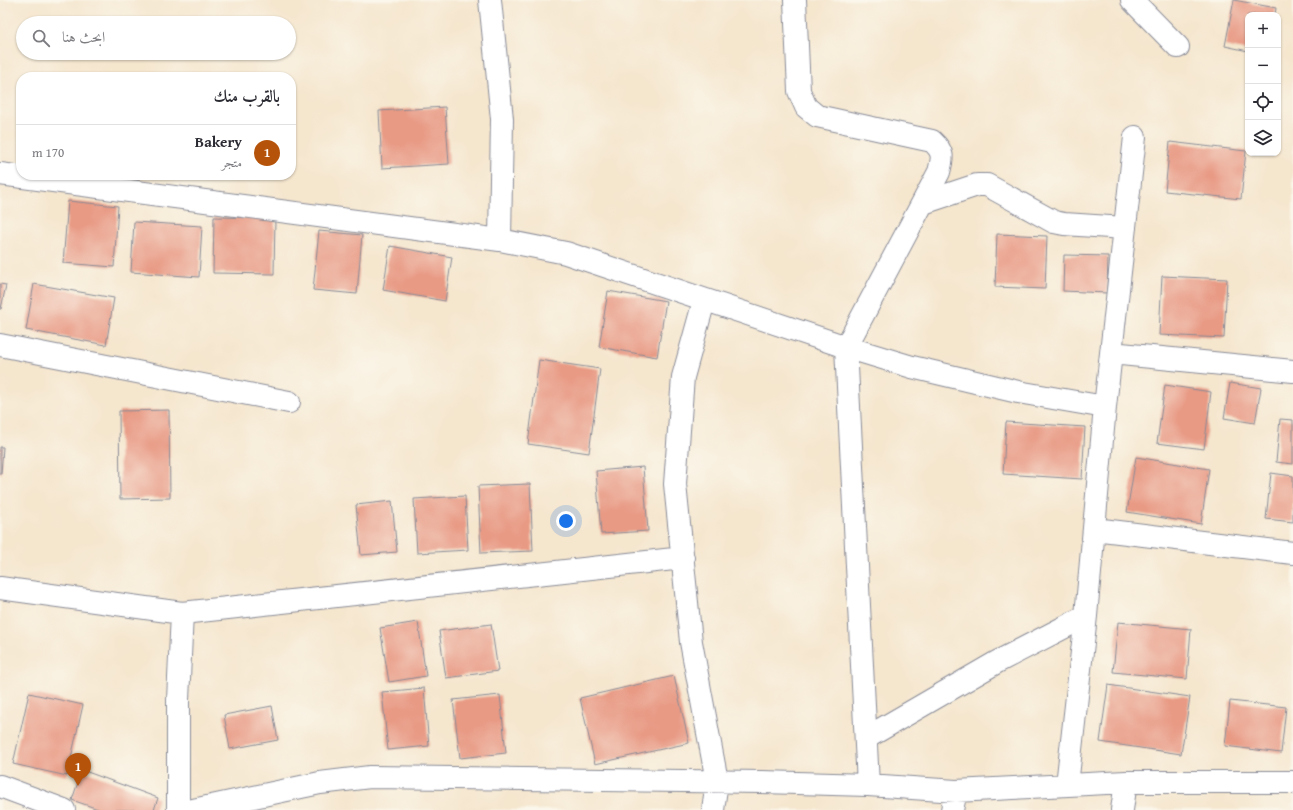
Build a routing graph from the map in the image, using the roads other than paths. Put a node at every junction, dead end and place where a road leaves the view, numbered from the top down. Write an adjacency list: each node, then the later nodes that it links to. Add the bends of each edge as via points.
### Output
1 (490, 0): 11 (street, via 502,119)
2 (795, 0): 9 (street, via 799,91 806,107 817,116 932,140 940,148 943,159)
3 (1132, 0): 4 (street)
4 (1178, 47)
5 (1135, 137): 10 (street)
6 (0, 174): 7 (street)
7 (16, 176)
8 (45, 180): 11 (street)
9 (922, 203): 10 (street, via 977,185 986,185 1054,222); 14 (street)
10 (1125, 228): 15 (street)
11 (500, 240): 12 (street, via 566,254)
12 (704, 301): 14 (street); 21 (street, via 683,377 675,484)
13 (0, 345): 17 (street)
14 (846, 348): 18 (street, via 912,367 1011,390); 25 (street)
15 (1111, 353): 16 (street); 18 (street)
16 (1293, 371)
17 (289, 402)
18 (1105, 407): 19 (street)
19 (1094, 529): 20 (street); 24 (street)
20 (1293, 553)
21 (683, 558): 23 (street); 26 (street, via 691,642)
22 (0, 588): 23 (street)
23 (182, 613): 34 (street, via 178,700)
24 (1086, 616): 25 (street, via 997,662); 30 (street)
25 (866, 738): 29 (street)
26 (717, 781): 29 (street); 35 (street, via 370,777 320,784); 36 (street)
27 (1126, 782): 28 (street); 30 (street); 37 (street)
28 (1293, 782)
29 (868, 785): 32 (street)
30 (1067, 785): 32 (street)
31 (0, 786): 33 (street)
32 (954, 801)
33 (64, 810)
34 (178, 810)
35 (193, 810)
36 (713, 810)
37 (1122, 810)

